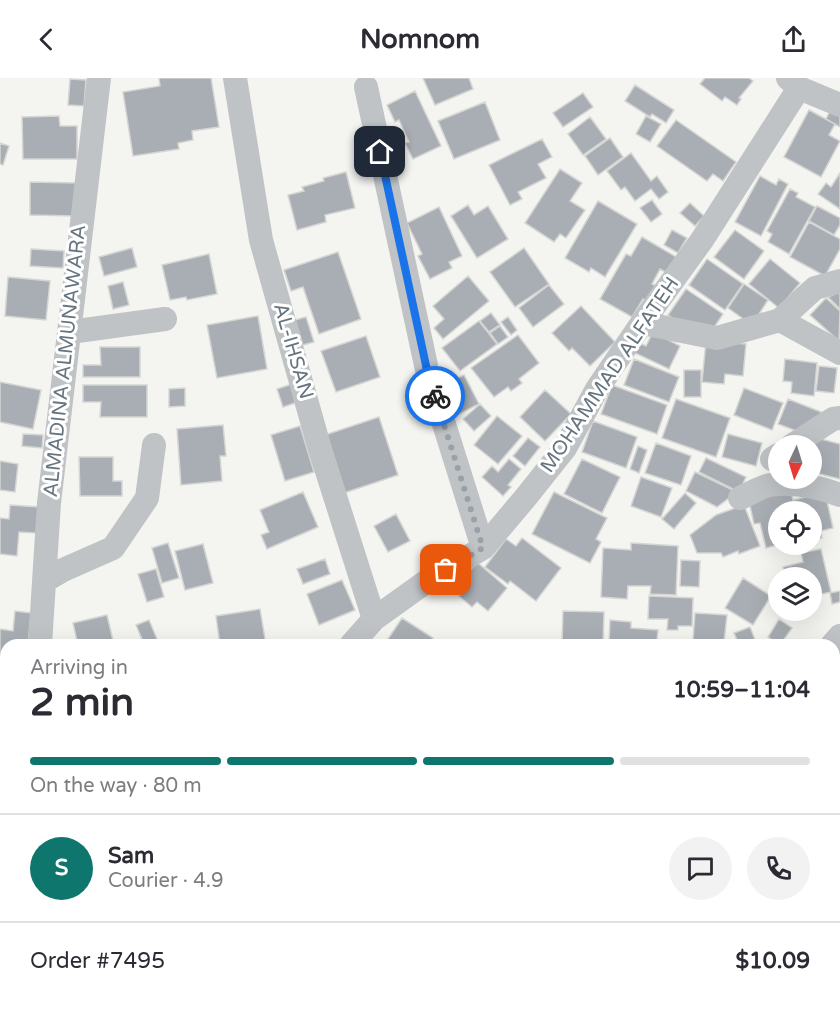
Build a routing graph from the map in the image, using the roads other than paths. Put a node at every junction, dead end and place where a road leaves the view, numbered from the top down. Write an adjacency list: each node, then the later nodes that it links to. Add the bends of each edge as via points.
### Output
1 (99, 78): 10 (street, ALMADINA ALMUNAWARA)
2 (235, 78): 19 (street, AL-IHSAN, via 261,240 319,446)
3 (793, 83): 5 (street); 9 (street, MOHAMMAD ALFATEH, via 702,240)
4 (366, 87): 17 (street, via 427,370)
5 (840, 105)
6 (840, 281): 8 (street, via 815,288)
7 (165, 319): 10 (street)
8 (780, 321): 9 (street, via 717,338); 11 (street)
9 (642, 322): 17 (street, MOHAMMAD ALFATEH, via 597,389 565,448)
10 (70, 332): 18 (street, ALMADINA ALMUNAWARA, via 49,503)
11 (840, 353)
12 (840, 418): 13 (street)
13 (809, 435)
14 (154, 446): 18 (street, via 147,498 112,549)
15 (840, 495): 16 (street, via 797,485 770,485)
16 (740, 498)
17 (483, 548): 19 (street, MOHAMMAD ALFATEH)
18 (44, 581): 20 (street, ALMADINA ALMUNAWARA)
19 (374, 619): 21 (street, MOHAMMAD ALFATEH)
20 (40, 639)
21 (356, 639)

